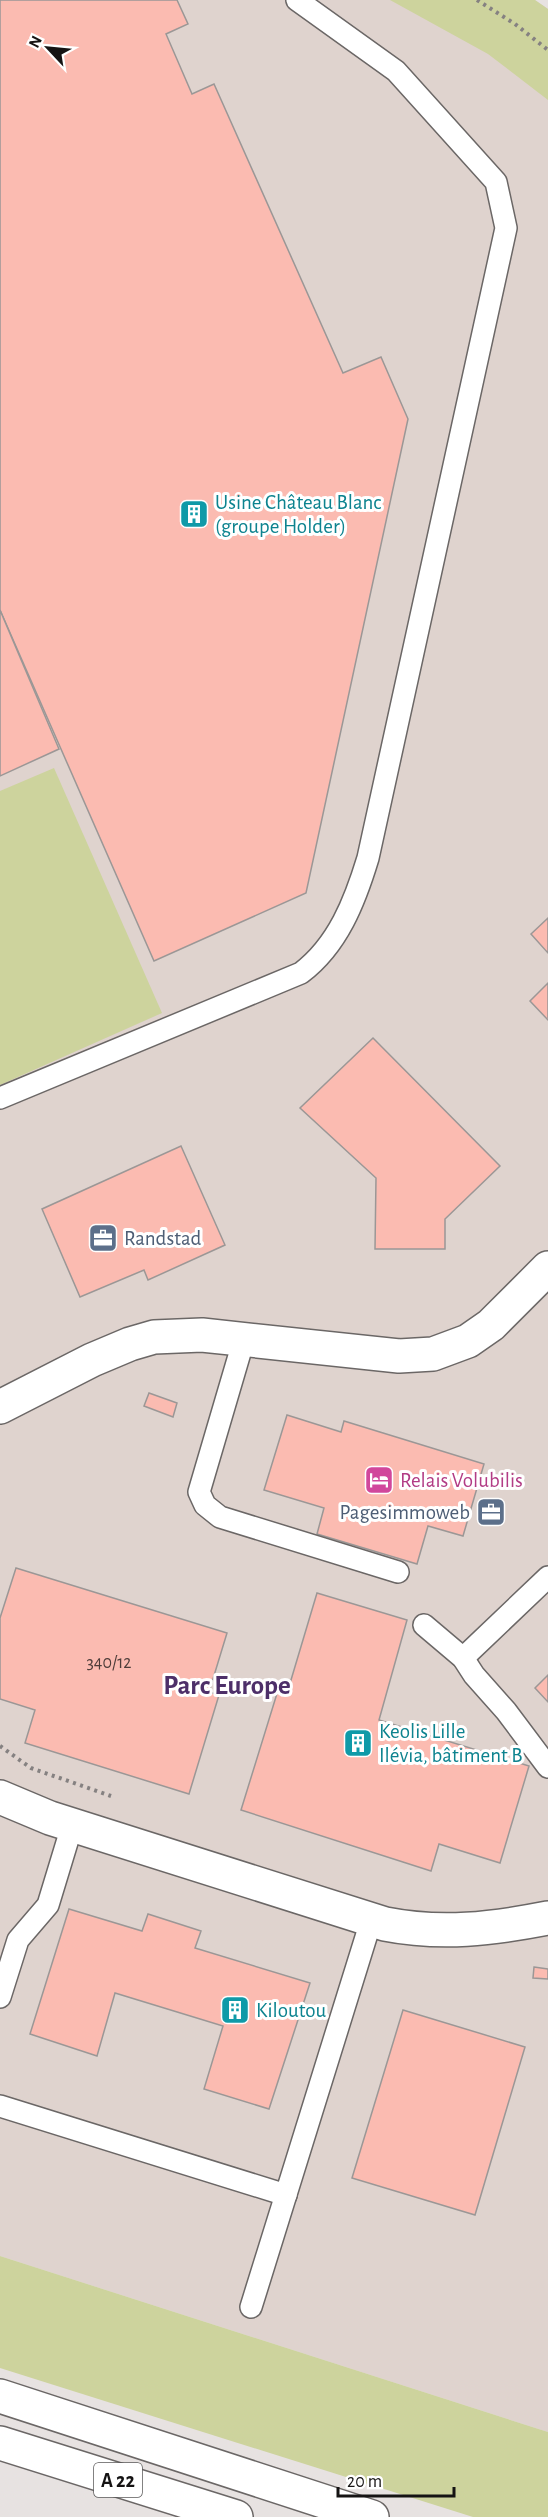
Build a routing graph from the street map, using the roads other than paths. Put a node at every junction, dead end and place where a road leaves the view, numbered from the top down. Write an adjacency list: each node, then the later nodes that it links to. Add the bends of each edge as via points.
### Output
1 (297, 0): 2 (lane, via 396,71 496,182 506,228 368,858 359,888 336,934 316,961 301,973)
2 (0, 1098)
3 (548, 1268): 4 (main road, via 491,1325 468,1341 434,1354 399,1356)
4 (244, 1339): 5 (main road, via 181,1334 130,1344); 6 (lane, via 199,1492 205,1505 220,1517)
5 (0, 1407)
6 (398, 1572)
7 (548, 1577): 9 (lane)
8 (424, 1625): 9 (lane)
9 (463, 1658): 10 (lane)
10 (548, 1767)
11 (0, 1797): 12 (main road)
12 (72, 1826): 14 (main road); 15 (lane, via 48,1905 18,1940)
13 (548, 1918): 14 (main road, via 457,1931 409,1929)
14 (370, 1921): 17 (lane)
15 (0, 1997)
16 (0, 2106): 17 (lane)
17 (286, 2195): 18 (lane)
18 (251, 2307)
19 (0, 2396): 22 (main road)
20 (0, 2443): 21 (main road, A 22)
21 (236, 2517)
22 (372, 2517)

